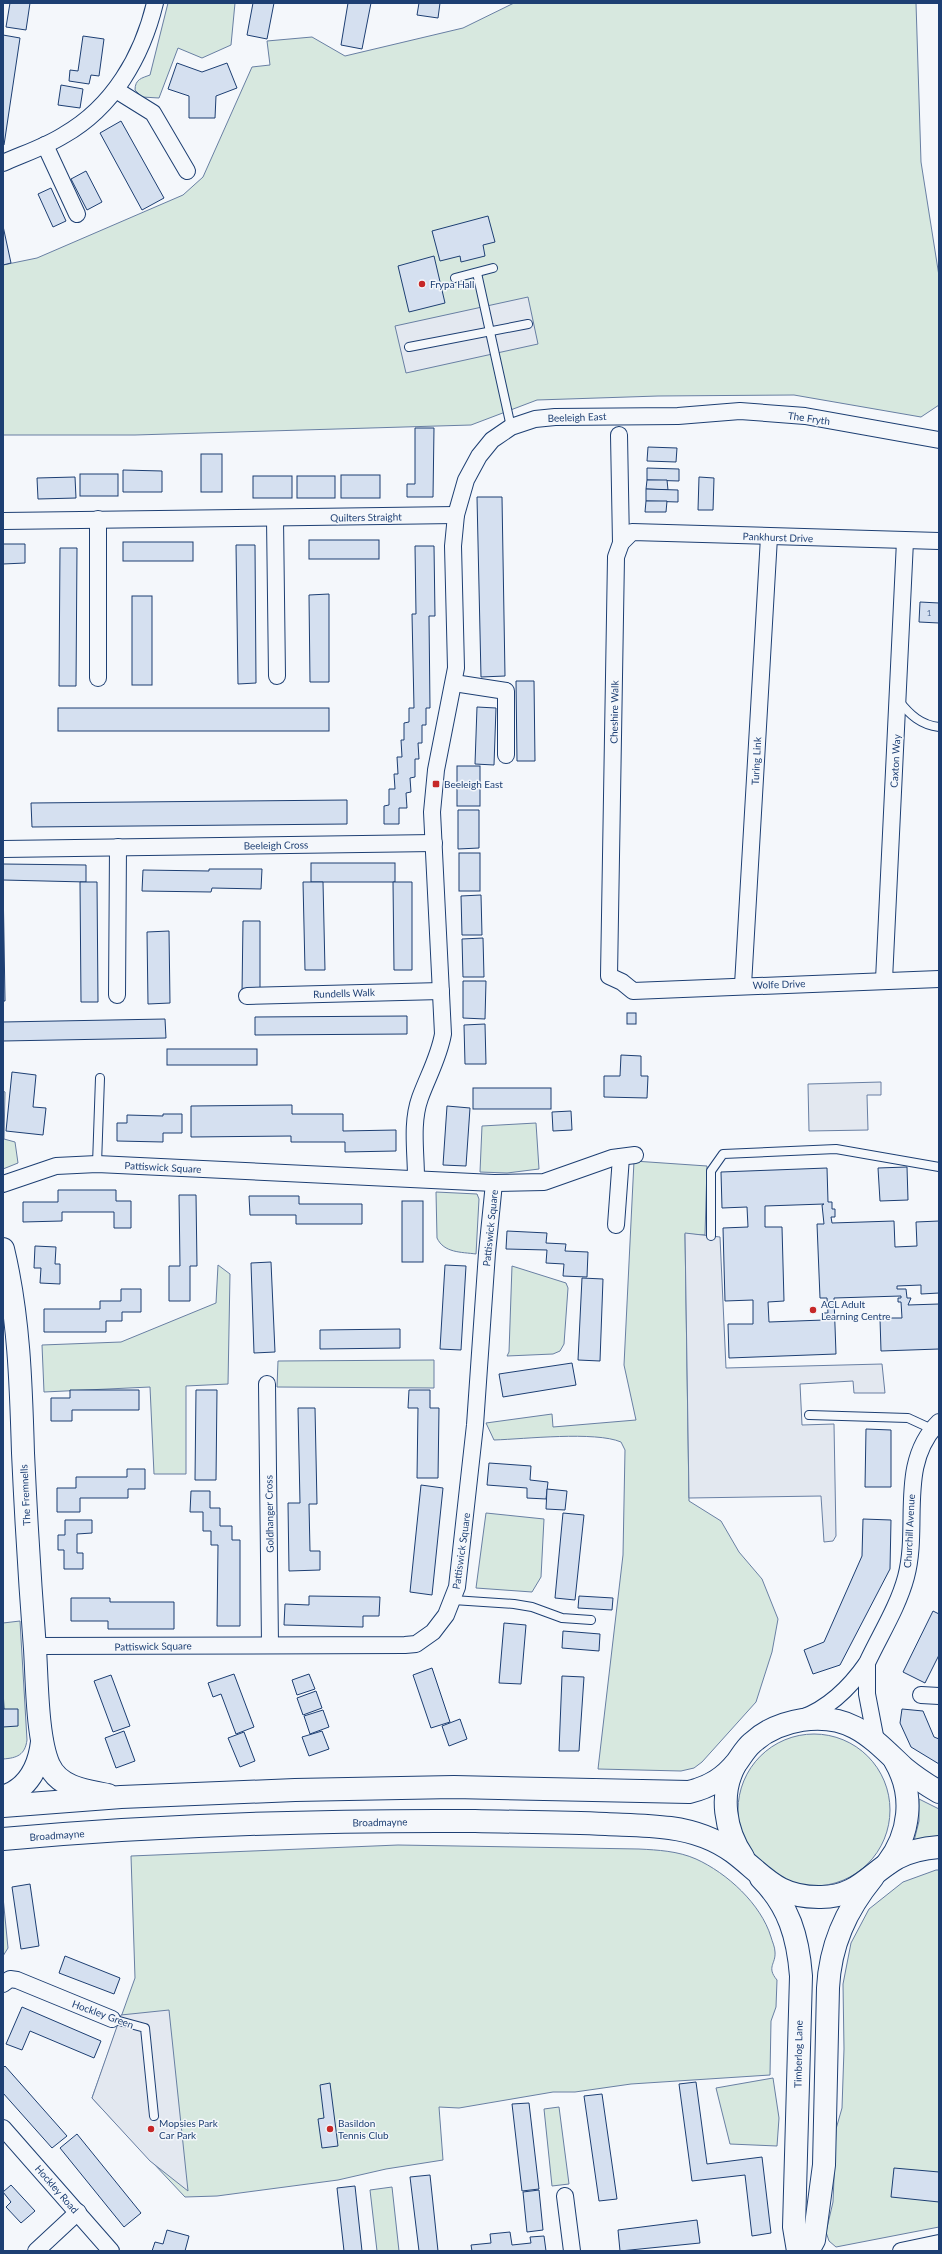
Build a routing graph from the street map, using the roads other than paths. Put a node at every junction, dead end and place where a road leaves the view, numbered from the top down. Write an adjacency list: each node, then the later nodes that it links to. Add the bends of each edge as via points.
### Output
1 (155, 3): 2 (street, via 144,42)
2 (116, 90): 3 (street, via 83,122); 5 (street, via 153,113)
3 (45, 145): 4 (street); 6 (street)
4 (3, 163)
5 (187, 171)
6 (77, 214)
7 (493, 268): 8 (lane)
8 (477, 273): 9 (lane); 11 (lane)
9 (455, 278)
10 (528, 324): 11 (lane)
11 (489, 331): 12 (lane); 14 (lane)
12 (409, 347)
13 (678, 416): 14 (street, Beeleigh East, via 555,417); 16 (street, The Fryth, via 740,411 805,416)
14 (511, 427): 17 (street, Beeleigh East, via 492,440 479,456 466,480)
15 (619, 435): 24 (street, Cheshire Walk)
16 (939, 440)
17 (456, 515): 19 (street, Quilters Straight); 27 (street, Beeleigh East, via 453,546 456,668)
18 (98, 519): 19 (street, Quilters Straight); 20 (street, Quilters Straight); 26 (street)
19 (275, 519): 25 (street)
20 (3, 521)
21 (769, 538): 22 (street, Pankhurst Drive); 24 (street, Pankhurst Drive, via 632,532); 37 (street, Turing Link)
22 (905, 541): 23 (street, Pankhurst Drive); 28 (street, Caxton Way)
23 (939, 541)
24 (621, 543): 36 (street, Cheshire Walk, via 616,557 609,976)
25 (277, 676)
26 (98, 678)
27 (454, 683): 30 (street, via 506,691); 31 (street, Beeleigh East, via 433,793)
28 (898, 699): 29 (lane, via 910,715 920,722); 35 (street, Caxton Way)
29 (939, 727)
30 (506, 756)
31 (434, 842): 32 (street, Beeleigh Cross); 38 (street, Beeleigh East)
32 (118, 847): 33 (street, Beeleigh Cross); 39 (street)
33 (3, 849)
34 (939, 979): 35 (street, Wolfe Drive)
35 (884, 980): 37 (street, Wolfe Drive)
36 (622, 982): 37 (street, Wolfe Drive, via 632,991)
37 (743, 985)
38 (441, 991): 40 (street, Rundells Walk); 44 (street, Beeleigh East, via 443,1034 420,1098 415,1121)
39 (117, 995)
40 (247, 996)
41 (100, 1078): 42 (lane)
42 (97, 1164): 44 (street, Pattiswick Square); 46 (street, Pattiswick Square, via 56,1166)
43 (939, 1167): 48 (lane, via 836,1149 723,1154 711,1171)
44 (416, 1178): 45 (street, Pattiswick Square)
45 (494, 1183): 47 (street, Pattiswick Square, via 544,1182 583,1167 628,1156); 53 (street, Pattiswick Square, via 475,1425)
46 (3, 1184)
47 (616, 1225)
48 (711, 1236)
49 (3, 1249): 56 (main road, The Fremnells, via 15,1304)
50 (267, 1384): 55 (street, Goldhanger Cross)
51 (809, 1415): 52 (lane, via 908,1418)
52 (936, 1425): 57 (street, Churchill Avenue, via 919,1454 912,1482 906,1576 902,1590)
53 (453, 1600): 54 (lane, via 514,1604 532,1607 562,1618); 55 (street, Pattiswick Square, via 440,1624 424,1640 416,1644)
54 (590, 1620)
55 (270, 1644): 56 (street, Pattiswick Square)
56 (35, 1646): 61 (main road, The Fremnells)
57 (867, 1663): 60 (street, Churchill Avenue, via 851,1684 827,1705); 62 (street, Churchill Avenue, via 868,1694)
58 (921, 1695): 59 (street)
59 (939, 1696)
60 (791, 1722): 62 (main road, Broadmayne, via 813,1718 834,1719 864,1731); 64 (main road, Broadmayne, via 774,1728 751,1743)
61 (42, 1741): 66 (main road, The Fremnells, via 40,1758 30,1779); 67 (main road, The Fremnells, via 49,1766 56,1776 68,1785 85,1791)
62 (876, 1741): 63 (main road, Broadmayne)
63 (892, 1756): 65 (main road, Broadmayne, via 919,1780); 72 (main road, Broadmayne, via 905,1782 907,1820 898,1849)
64 (737, 1762): 67 (main road, Broadmayne, via 712,1784 689,1792 398,1788); 71 (main road, Broadmayne, via 727,1786 726,1810 732,1838)
65 (939, 1792)
66 (3, 1797)
67 (121, 1797): 68 (main road, Broadmayne)
68 (3, 1806)
69 (3, 1839): 71 (main road, Broadmayne, via 257,1824 556,1822 649,1826 687,1831 718,1842)
70 (939, 1847): 72 (main road, Broadmayne, via 908,1853)
71 (751, 1868): 72 (main road, Broadmayne, via 781,1890 820,1897 848,1892); 83 (main road, Timberlog Lane, via 775,1893 787,1911 799,1956 801,1976 794,2227)
72 (879, 1872): 84 (main road, via 845,1919 830,1960 824,2165 814,2240)
73 (3, 1984): 74 (street, Hockley Green, via 10,1979 17,1980)
74 (112, 2019): 75 (lane, Hockley Green, via 145,2028)
75 (154, 2116)
76 (3, 2128): 78 (street, Hockley Road)
77 (566, 2196): 82 (street)
78 (78, 2212): 80 (street); 81 (street, Hockley Road)
79 (939, 2243): 85 (street)
80 (36, 2251)
81 (111, 2251)
82 (572, 2251)
83 (798, 2251)
84 (808, 2251)
85 (901, 2251)

